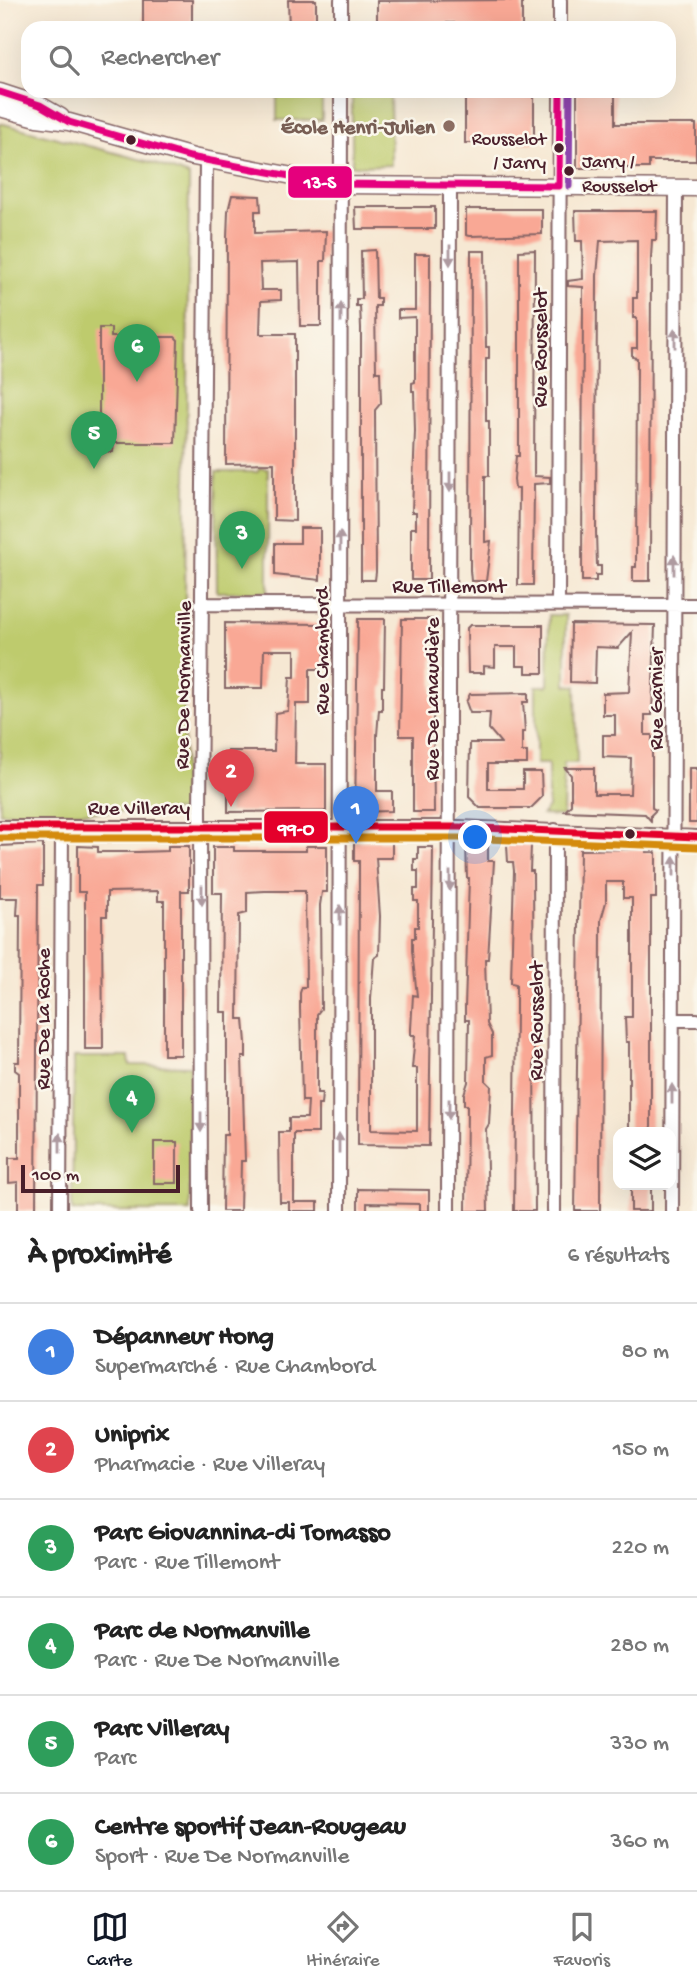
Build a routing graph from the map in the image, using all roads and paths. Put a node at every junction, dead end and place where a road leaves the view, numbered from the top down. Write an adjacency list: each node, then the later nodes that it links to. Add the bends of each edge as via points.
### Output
1 (341, 0): 3 (street)
2 (560, 0): 4 (street)
3 (341, 21)
4 (560, 21)
5 (0, 92): 9 (main road, via 40,105)
6 (341, 98): 11 (street, Rue Chambord)
7 (560, 98): 13 (street, Rue Rousselot)
8 (0, 108): 9 (main road)
9 (69, 122): 10 (main road)
10 (206, 160): 11 (main road); 16 (street, Rue De Normanville)
11 (340, 185): 12 (main road); 17 (street, Rue Chambord, one-way to 11)
12 (450, 186): 13 (main road); 18 (street, Rue De Lanaudière, one-way to 18)
13 (559, 186): 14 (main road); 19 (street, Rue Rousselot)
14 (676, 187): 15 (main road); 20 (street, Rue Garnier, one-way to 14)
15 (697, 187)
16 (201, 604): 17 (street, Rue Tillemont); 22 (street, Rue De Normanville)
17 (340, 604): 18 (street, Rue Tillemont); 23 (street, Rue Chambord)
18 (450, 604): 19 (street, Rue Tillemont); 26 (street, Rue De Lanaudière)
19 (558, 604): 20 (street, Rue Tillemont)
20 (674, 605): 21 (street, Rue Tillemont); 28 (street, Rue Garnier)
21 (697, 605)
22 (201, 826): 23 (street, Rue Villeray); 25 (street, Rue Villeray); 33 (street, Rue De Normanville, one-way to 33)
23 (341, 826): 26 (street, Rue Villeray); 34 (street, Rue Chambord, one-way to 23)
24 (0, 827): 25 (street, Rue Villeray)
25 (62, 827): 32 (street, Rue De La Roche, one-way to 25)
26 (450, 827): 27 (street, Rue Villeray); 35 (street, Rue De Lanaudière, one-way to 35)
27 (555, 830): 28 (street, Rue Villeray); 36 (street, Rue Rousselot)
28 (674, 836): 29 (street, Rue Villeray); 30 (street, Rue Garnier, one-way to 28)
29 (697, 837)
30 (672, 1020): 31 (street); 37 (street, Rue Garnier, one-way to 30)
31 (697, 1020)
32 (60, 1211)
33 (201, 1211)
34 (339, 1211)
35 (448, 1211)
36 (554, 1211)
37 (672, 1211)

